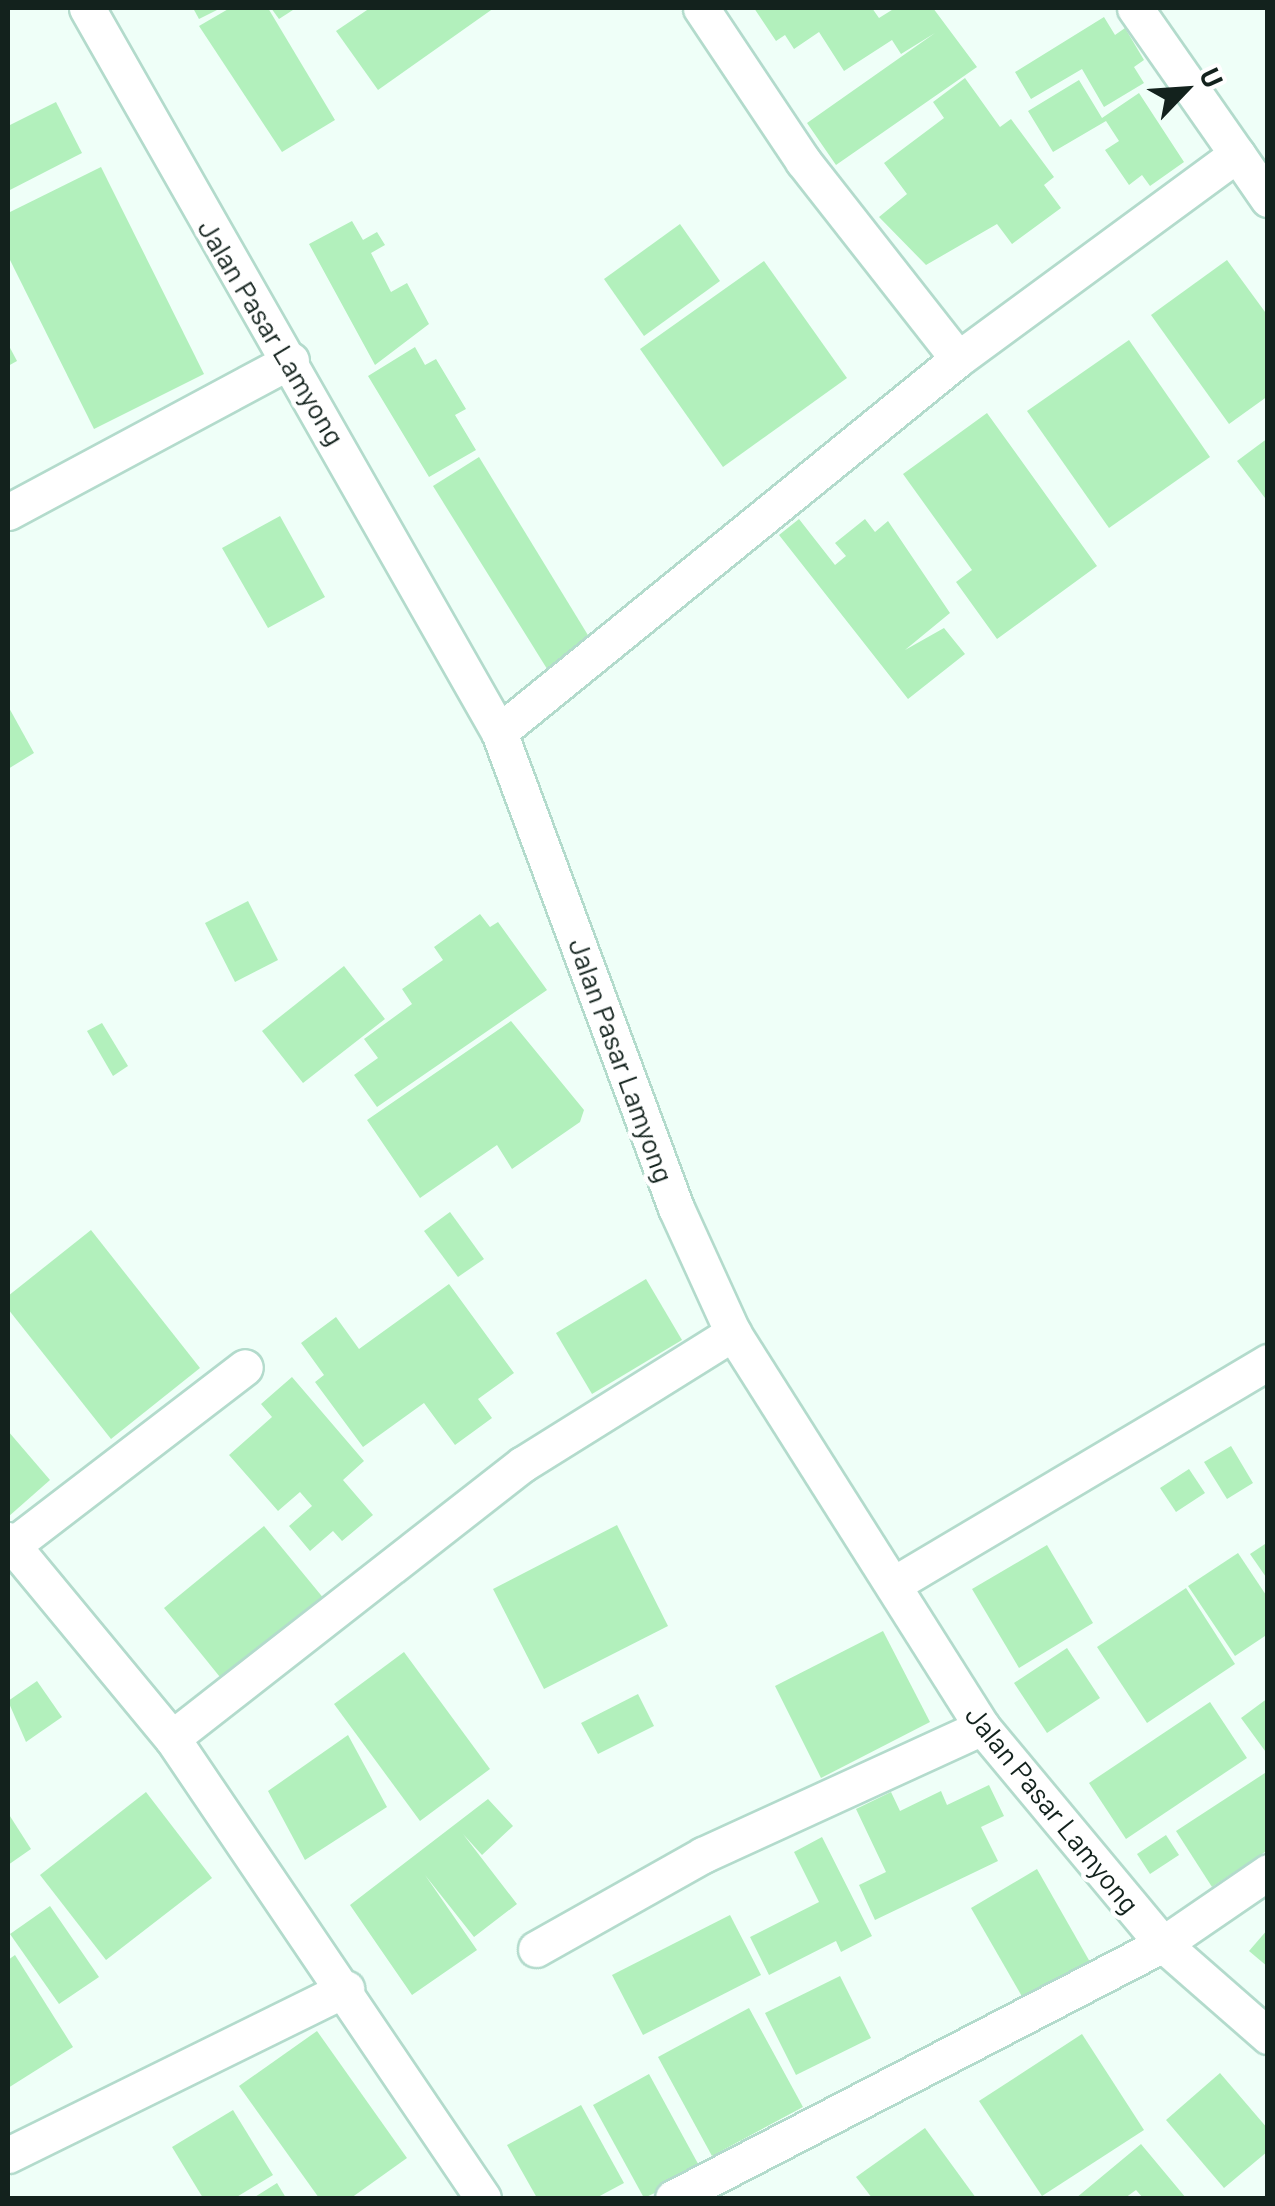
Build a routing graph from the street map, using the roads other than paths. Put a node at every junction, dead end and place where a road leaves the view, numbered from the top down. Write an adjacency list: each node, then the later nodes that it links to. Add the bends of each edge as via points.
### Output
1 (87, 8): 6 (street, Jalan Pasar Lamyong)
2 (701, 8): 7 (street, via 803,162)
3 (1135, 8): 4 (street)
4 (1237, 154): 5 (street); 7 (street)
5 (1268, 199)
6 (292, 360): 8 (street); 9 (street, Jalan Pasar Lamyong)
7 (958, 360): 9 (street)
8 (8, 512)
9 (499, 732): 10 (street, Jalan Pasar Lamyong, via 676,1208)
10 (733, 1333): 14 (street, Jalan Pasar Lamyong); 16 (street, via 523,1464)
11 (1268, 1362): 14 (street)
12 (245, 1367): 13 (street)
13 (12, 1541): 16 (street)
14 (894, 1584): 15 (street, Jalan Pasar Lamyong)
15 (982, 1727): 18 (street, Jalan Pasar Lamyong); 19 (street, via 703,1856)
16 (172, 1738): 20 (street)
17 (1268, 1872): 18 (street)
18 (1163, 1944): 21 (street, Jalan Pasar Lamyong); 24 (street)
19 (536, 1949)
20 (346, 1989): 22 (street); 23 (street)
21 (1268, 2036)
22 (8, 2155)
23 (483, 2198)
24 (674, 2198)

